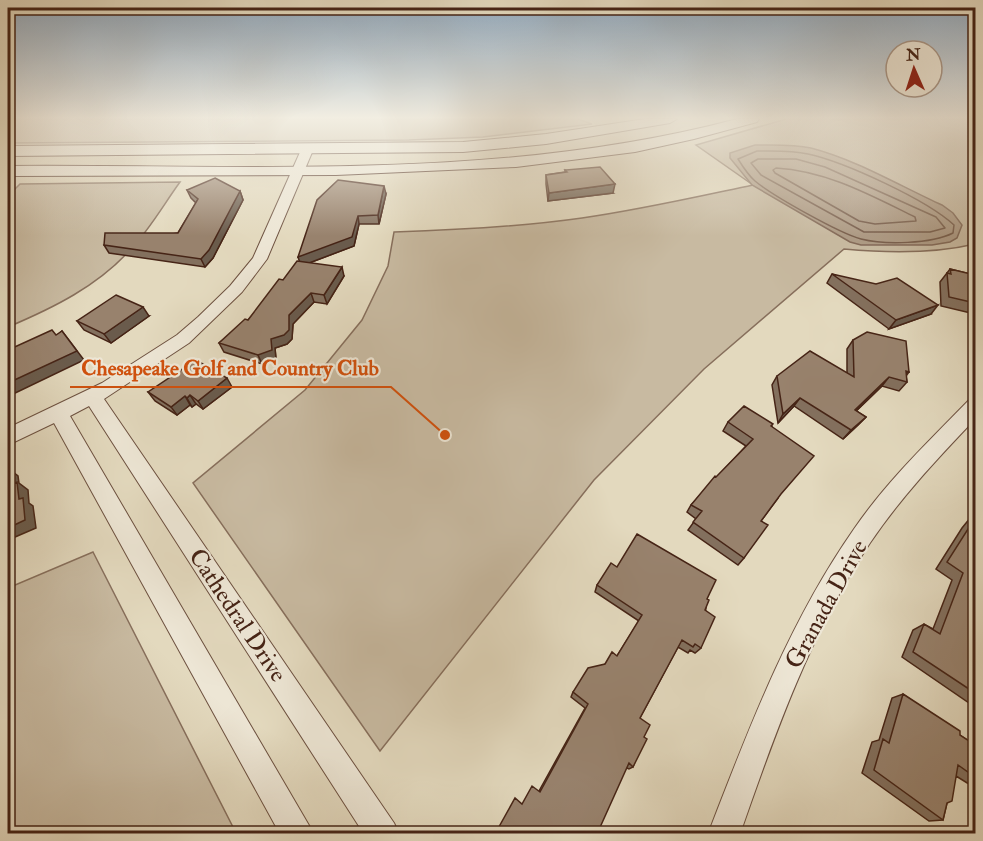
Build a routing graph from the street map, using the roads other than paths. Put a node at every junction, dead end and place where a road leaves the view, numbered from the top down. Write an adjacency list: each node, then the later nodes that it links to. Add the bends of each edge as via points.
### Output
1 (304, 158): 3 (street)
2 (555, 158): 3 (street, via 416,169)
3 (299, 170): 4 (street); 5 (street, via 260,259 237,289 183,339)
4 (8, 171)
5 (93, 397): 7 (street); 10 (street, Cathedral Drive)
6 (975, 405): 11 (street, Granada Drive, via 908,476 862,536 816,612 767,717)
7 (59, 414): 8 (street); 9 (street)
8 (8, 437)
9 (298, 834)
10 (383, 834)
11 (724, 834)

